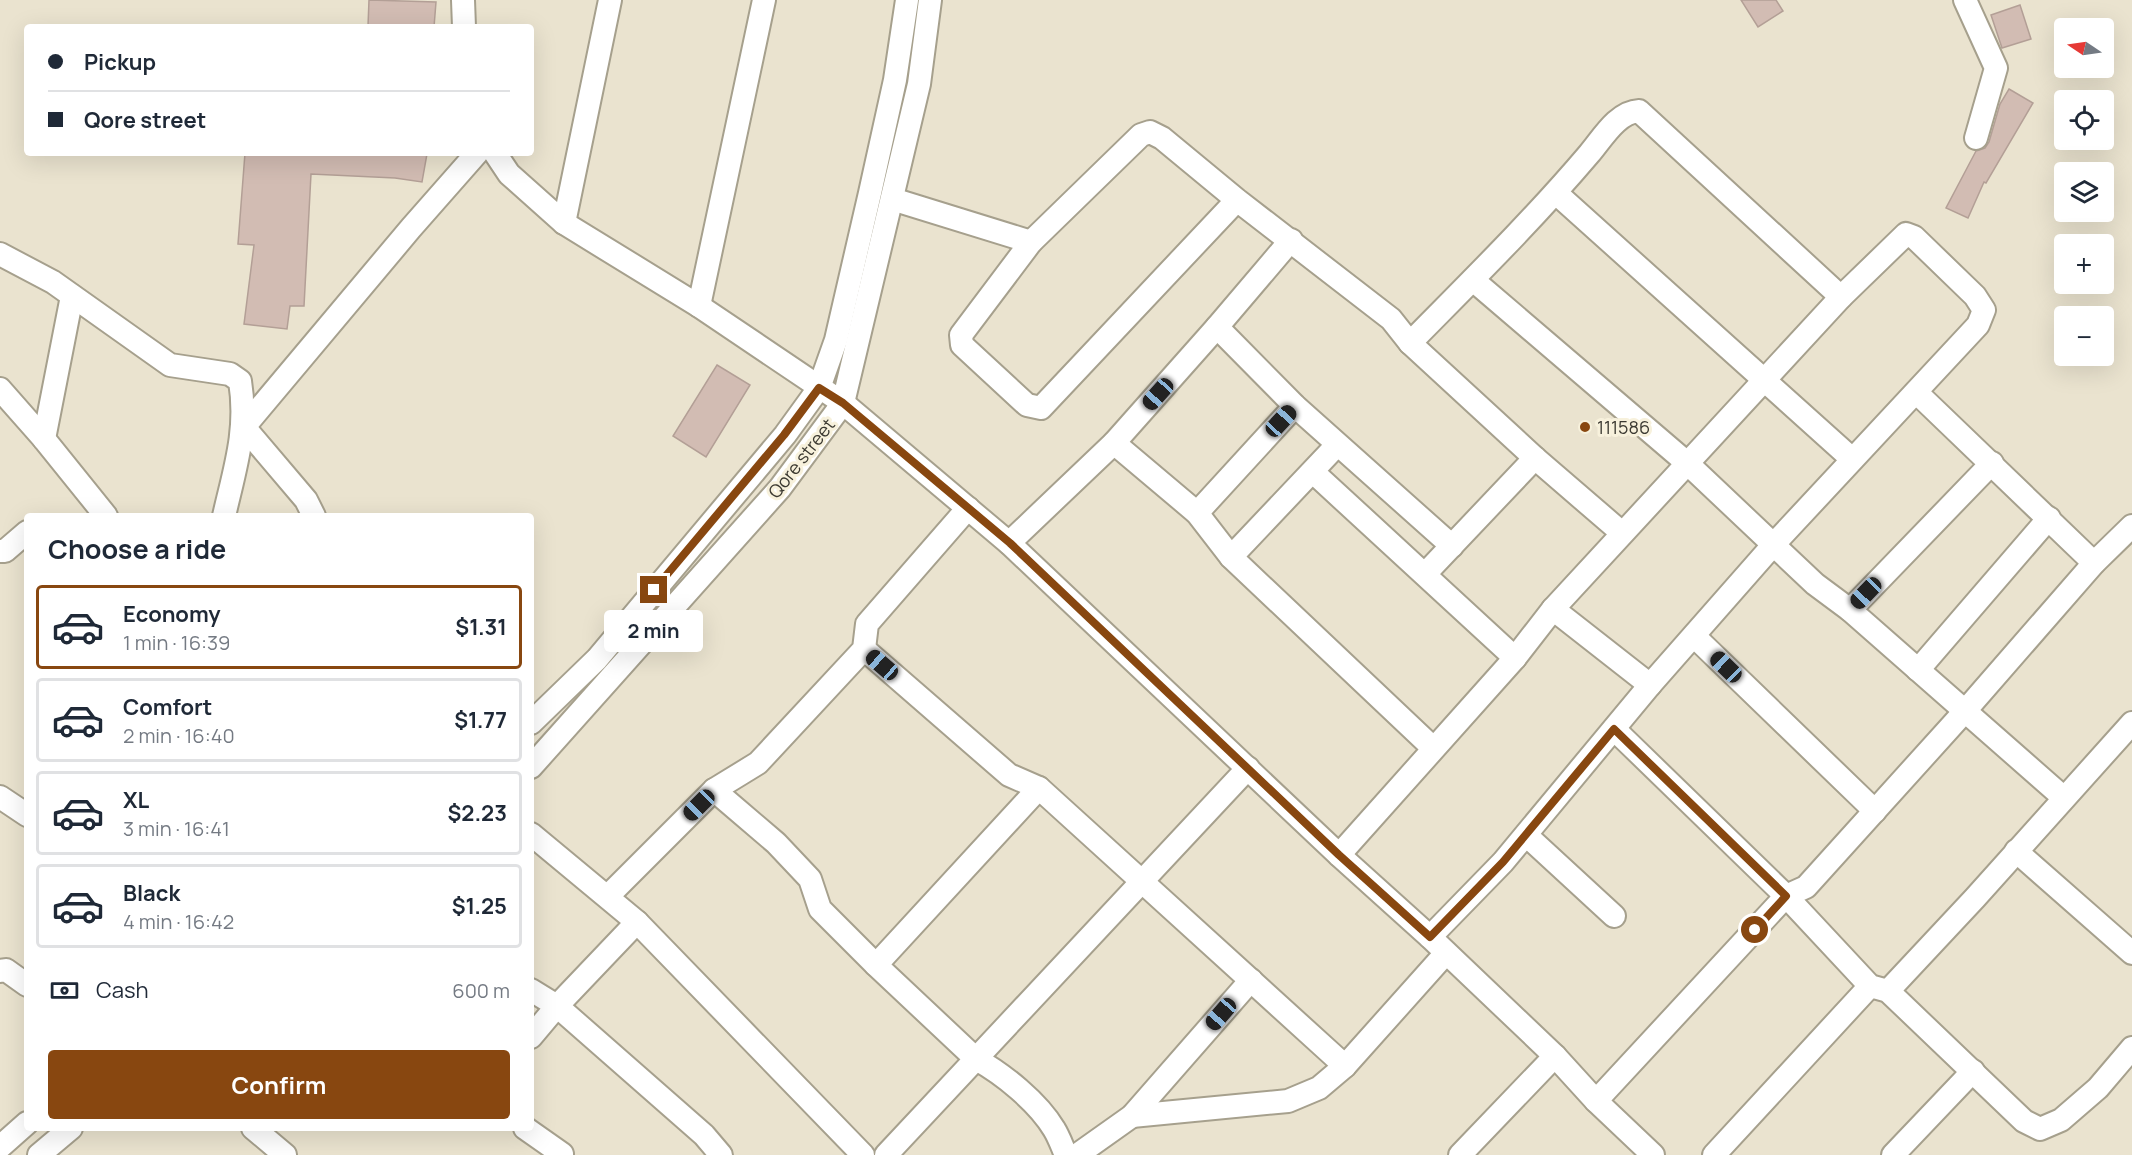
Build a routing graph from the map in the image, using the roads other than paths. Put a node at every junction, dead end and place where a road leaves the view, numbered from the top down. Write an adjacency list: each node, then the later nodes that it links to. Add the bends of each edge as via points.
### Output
1 (463, 0): 7 (street)
2 (610, 0): 14 (street)
3 (764, 0): 21 (street)
4 (907, 0): 25 (street, Qore street, via 870,193 836,340)
5 (930, 0): 12 (street, Qore street, via 919,84)
6 (1965, 0): 8 (street, via 1996,68)
7 (464, 24)
8 (1976, 138)
9 (474, 156): 30 (street)
10 (497, 156): 14 (street, via 509,174)
11 (1556, 193): 18 (street); 20 (street, via 1617,121 1630,111 1639,111); 24 (street)
12 (892, 199): 16 (street); 28 (street, Qore street)
13 (1237, 200): 15 (street); 16 (street, via 1150,132 1141,135); 16 (street, via 1041,408 1027,405 969,354 961,335)
14 (564, 223): 21 (street)
15 (1291, 240): 22 (street); 23 (street, via 1391,320)
16 (1031, 242)
17 (0, 254): 19 (street)
18 (1473, 280): 23 (street); 36 (street)
19 (72, 296): 30 (street, via 170,365 230,374 240,381); 31 (street)
20 (1841, 297): 24 (street); 27 (street, via 1906,234 1914,237 1975,296 1984,310 1978,325)
21 (699, 306): 25 (street)
22 (1217, 327): 29 (street); 32 (street)
23 (1410, 343): 34 (street)
24 (1763, 382): 35 (street); 36 (street)
25 (819, 388): 28 (street); 63 (street, Qore street, via 597,659)
26 (0, 389): 31 (street)
27 (1916, 392): 35 (street); 37 (street)
28 (843, 403): 39 (street); 67 (street, Qore street, via 780,488)
29 (1295, 406): 33 (street); 43 (street)
30 (244, 427): 41 (street); 42 (street, via 306,500)
31 (44, 439): 40 (street)
32 (1114, 443): 43 (street); 48 (street)
33 (1337, 445): 38 (street); 50 (street)
34 (1535, 458): 46 (street); 50 (street)
35 (1852, 459): 49 (street)
36 (1687, 463): 46 (street); 49 (street)
37 (1992, 463): 44 (street); 56 (street)
38 (1313, 472): 52 (street); 54 (street)
39 (968, 508): 48 (street); 58 (street, via 867,624)
40 (104, 513)
41 (225, 513)
42 (312, 513)
43 (1197, 513): 52 (street)
44 (2049, 518): 53 (street); 60 (street)
45 (2132, 526): 53 (street)
46 (1622, 534): 55 (street)
47 (24, 535): 51 (street)
48 (1010, 543): 68 (street)
49 (1774, 544): 56 (street, via 1815,584); 57 (street)
50 (1452, 546): 54 (street)
51 (0, 551)
52 (1231, 557): 66 (street)
53 (2094, 563): 62 (street)
54 (1425, 573): 59 (street)
55 (1553, 609): 59 (street); 61 (street)
56 (1850, 610): 60 (street)
57 (1694, 636): 61 (street); 73 (street)
58 (864, 649): 69 (street, via 1009,774); 70 (street, via 758,763)
59 (1515, 658): 66 (street)
60 (1918, 670): 62 (street)
61 (1650, 685): 65 (street)
62 (1965, 711): 72 (street); 73 (street)
63 (534, 720)
64 (2132, 723): 72 (street)
65 (1614, 729): 75 (street); 81 (street)
66 (1433, 748): 78 (street)
67 (534, 764)
68 (1248, 768): 78 (street); 79 (street)
69 (1039, 788): 79 (street); 87 (street)
70 (714, 790): 80 (street); 87 (street, via 776,843 810,879 820,909)
71 (0, 797): 74 (street)
72 (2064, 798): 77 (street)
73 (1875, 811): 81 (street, via 1806,887)
74 (24, 813)
75 (1526, 835): 82 (street); 84 (street)
76 (534, 836): 80 (street)
77 (2016, 851): 86 (street); 91 (street)
78 (1339, 855): 84 (street)
79 (1143, 882): 89 (street); 97 (street)
80 (608, 896): 83 (street)
81 (1786, 896): 91 (street); 100 (street)
82 (1614, 916)
83 (637, 922): 93 (street); 111 (street)
84 (1430, 937): 85 (street)
85 (1446, 953): 96 (street); 98 (street)
86 (2132, 953)
87 (876, 965): 97 (street)
88 (0, 971): 90 (street, via 6,970)
89 (1251, 980): 98 (street); 101 (street)
90 (24, 983)
91 (1879, 989): 99 (street); 117 (street)
92 (534, 992): 93 (street)
93 (557, 1006): 94 (street); 110 (street, via 704,1135)
94 (534, 1033)
95 (2132, 1047): 99 (street, via 2076,1108 2040,1129 2024,1121)
96 (1555, 1056): 100 (street); 115 (street)
97 (976, 1059): 112 (street); 113 (street, via 1026,1097 1054,1128)
98 (1345, 1066): 101 (street, via 1319,1088 1288,1101)
99 (1973, 1071): 118 (street)
100 (1596, 1101): 116 (street)
101 (1132, 1116): 114 (street)
102 (24, 1126): 106 (street)
103 (68, 1131): 107 (street)
104 (257, 1131): 109 (street)
105 (529, 1131): 108 (street)
106 (0, 1147)
107 (43, 1154)
108 (562, 1154)
109 (285, 1155)
110 (721, 1155)
111 (863, 1155)
112 (886, 1155)
113 (1066, 1155)
114 (1077, 1155)
115 (1460, 1155)
116 (1653, 1155)
117 (1713, 1155)
118 (1893, 1155)

